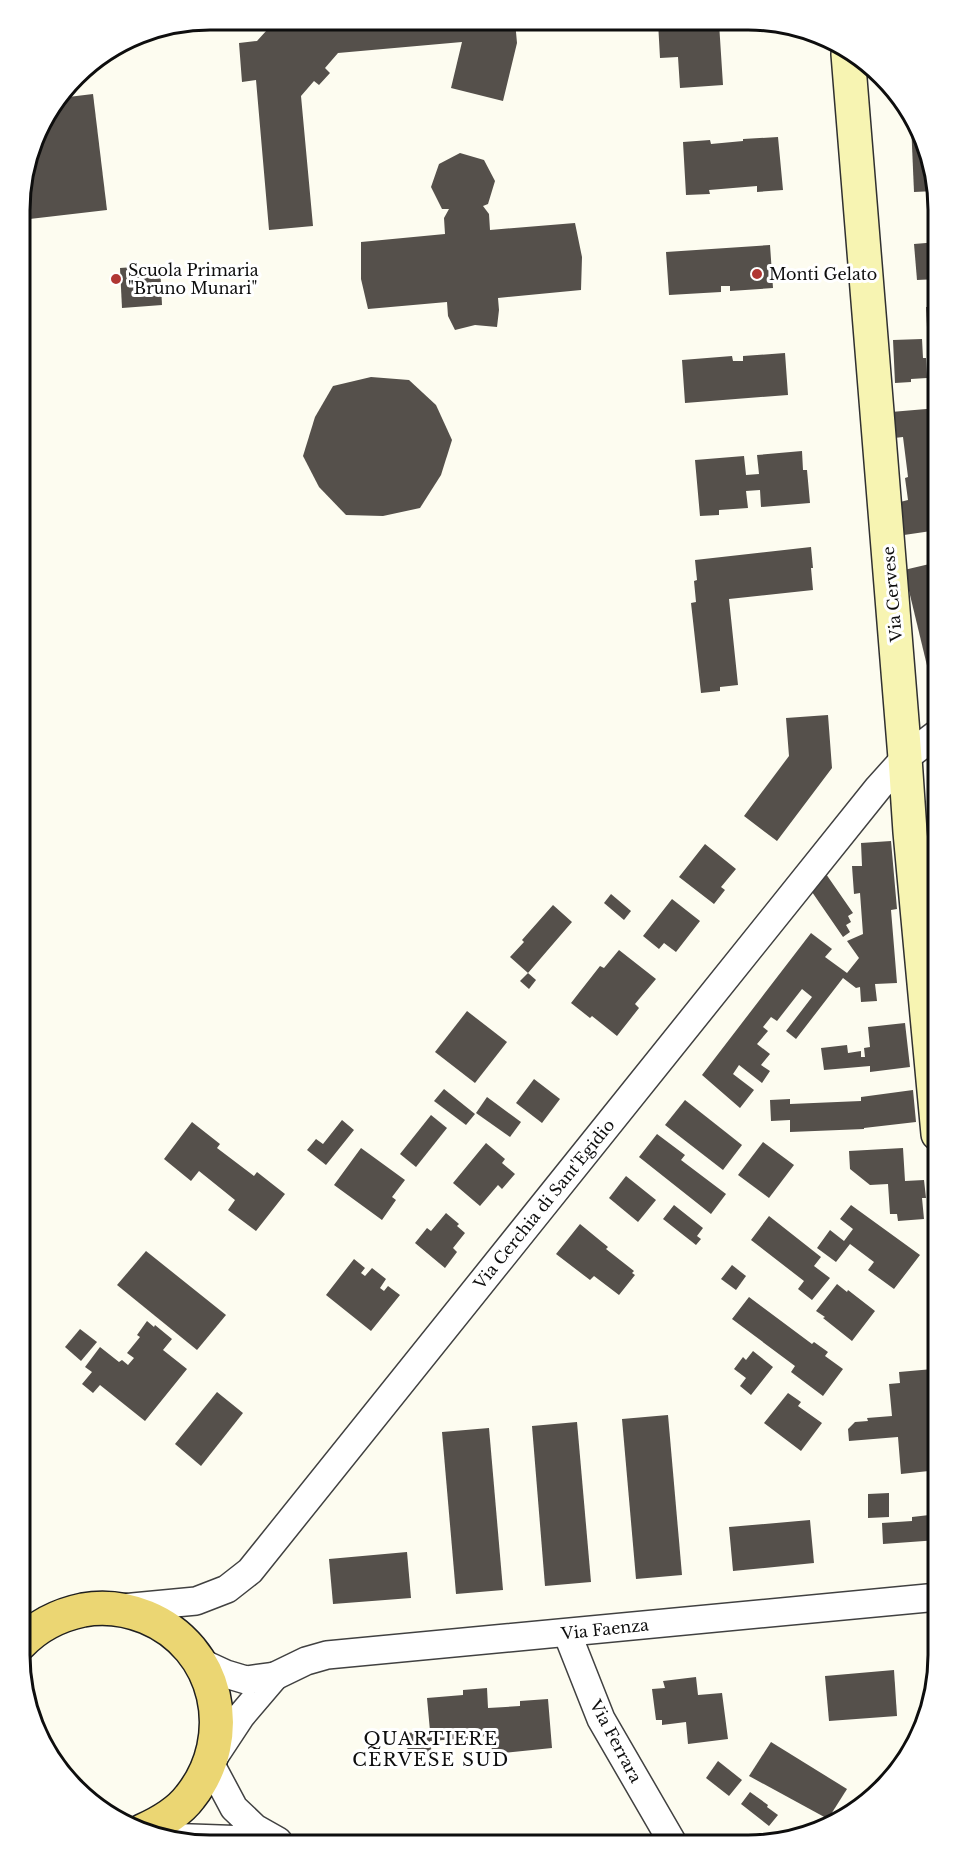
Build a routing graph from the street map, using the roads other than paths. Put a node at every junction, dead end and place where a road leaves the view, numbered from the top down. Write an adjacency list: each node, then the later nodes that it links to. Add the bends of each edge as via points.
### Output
1 (849, 60): 3 (main road, Via Cervese)
2 (928, 741): 3 (street, Via Cerchia di Sant'Egidio)
3 (905, 759): 4 (main road, Via Cervese); 6 (street, Via Cerchia di Sant'Egidio, via 250,1570 226,1589 196,1601)
4 (928, 1026)
5 (928, 1598): 9 (street, Via Faenza)
6 (114, 1608): 8 (main road, via 82,1610); 11 (main road, via 155,1621 173,1632)
7 (30, 1615): 8 (main road)
8 (51, 1620): 10 (main road)
9 (567, 1633): 12 (street, Via Faenza, via 327,1655); 16 (street, Via Ferrara, via 601,1719)
10 (30, 1634)
11 (200, 1662): 12 (street, via 246,1680); 13 (main road, via 215,1701 216,1732)
12 (275, 1676): 13 (street, via 241,1716)
13 (210, 1763): 14 (main road, via 189,1798); 15 (street, via 234,1808 255,1828)
14 (154, 1826)
15 (270, 1835)
16 (668, 1835)

